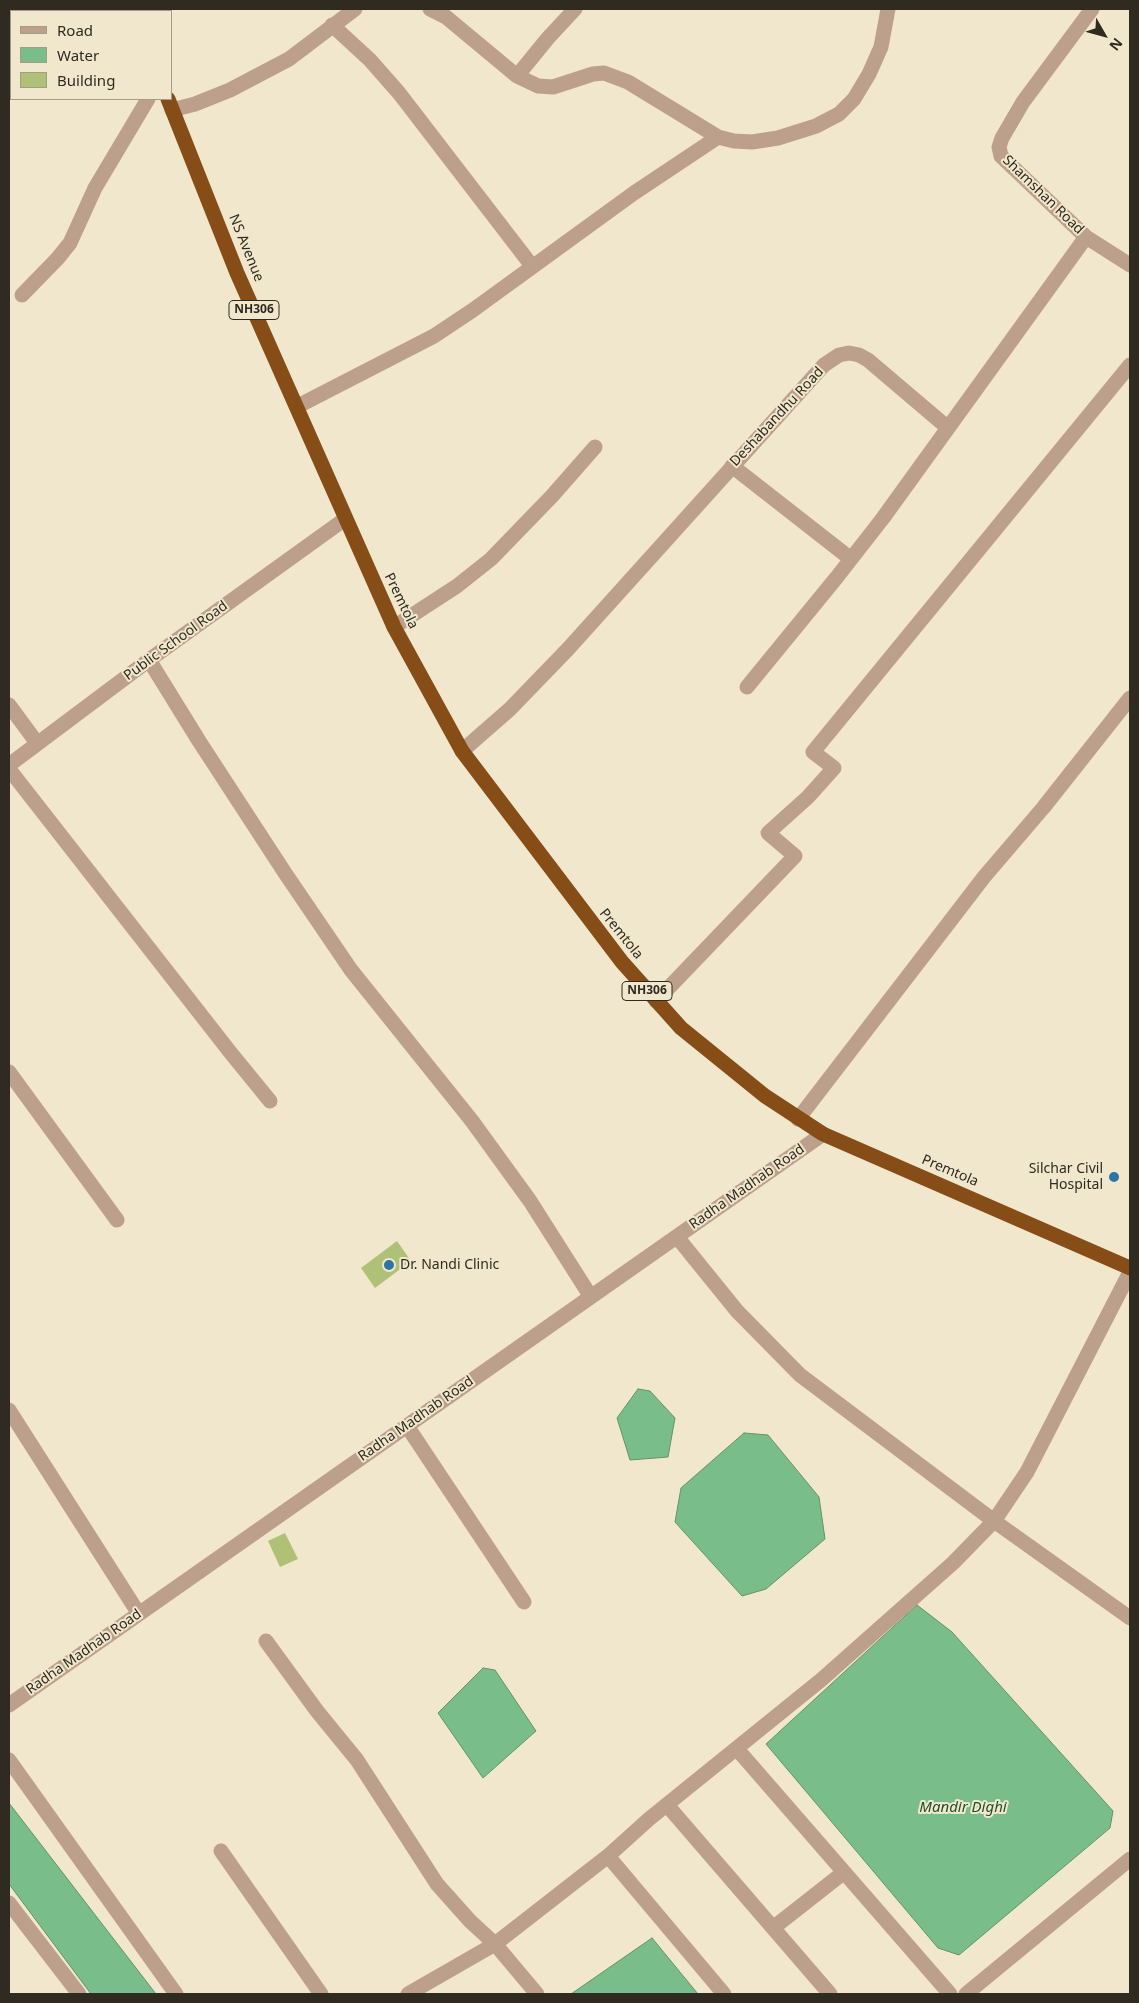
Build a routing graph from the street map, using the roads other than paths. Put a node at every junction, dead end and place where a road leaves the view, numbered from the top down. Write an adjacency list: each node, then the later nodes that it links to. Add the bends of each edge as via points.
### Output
1 (355, 9): 6 (street)
2 (430, 9): 7 (street)
3 (575, 9): 7 (street)
4 (888, 9): 10 (street, via 881,47 869,74 854,99 839,114 816,126 778,138 752,142)
5 (1092, 9): 11 (street, Shamshan Road, via 1023,102 1000,147 1001,156 1014,170)
6 (332, 25): 9 (street, via 289,59 245,83 213,97); 13 (street, via 370,60 399,93)
7 (521, 71): 10 (street, via 538,86 553,87 593,74 615,76)
8 (147, 100): 14 (street, via 95,188 70,243)
9 (170, 104): 16 (highway, NS Avenue / NH306, via 237,273)
10 (718, 137): 13 (street)
11 (1086, 237): 12 (street, Shamshan Road); 17 (street)
12 (1130, 265)
13 (532, 266): 16 (street, via 434,336)
14 (22, 295)
15 (1130, 364): 31 (street, via 813,752 834,768 768,833 795,856)
16 (298, 406): 20 (highway, NS Avenue / NH306)
17 (948, 428): 19 (street, Deshabandhu Road, via 868,360 849,353 839,355 824,365); 21 (street)
18 (595, 447): 22 (street, via 491,559 457,586)
19 (732, 466): 21 (street); 28 (street, Deshabandhu Road, via 568,649 510,710)
20 (345, 519): 22 (highway, Premtola / NH306); 23 (street, Public School Road)
21 (851, 558): 24 (street)
22 (394, 627): 28 (highway, Premtola / NH306)
23 (149, 660): 27 (street, Public School Road); 39 (street, via 329,938 495,1153)
24 (747, 687)
25 (1130, 698): 34 (street, via 984,877)
26 (9, 705): 27 (street)
27 (37, 743): 29 (street, Public School Road)
28 (462, 751): 31 (highway, Premtola / NH306, via 565,889)
29 (9, 765)
30 (9, 769): 33 (street)
31 (656, 1001): 34 (highway, Premtola / NH306, via 681,1028)
32 (9, 1072): 36 (street)
33 (270, 1101)
34 (798, 1119): 35 (highway, Premtola / NH306)
35 (823, 1134): 37 (street, Radha Madhab Road); 38 (highway, Premtola / NH306)
36 (117, 1220)
37 (676, 1236): 39 (street, Radha Madhab Road); 42 (street, via 737,1311 800,1376)
38 (1130, 1270): 42 (street, via 1027,1472)
39 (591, 1297): 41 (street, Radha Madhab Road)
40 (9, 1410): 44 (street)
41 (407, 1426): 43 (street); 44 (street, Radha Madhab Road)
42 (994, 1521): 45 (street); 48 (street, via 953,1563 821,1680)
43 (524, 1602)
44 (139, 1614): 47 (street, Radha Madhab Road)
45 (1130, 1618)
46 (266, 1641): 57 (street, via 357,1760 437,1884)
47 (10, 1703)
48 (737, 1749): 50 (street); 54 (street)
49 (9, 1760): 59 (street)
50 (667, 1805): 52 (street); 56 (street)
51 (221, 1851): 60 (street)
52 (608, 1856): 57 (street); 63 (street)
53 (1130, 1859): 66 (street)
54 (843, 1873): 56 (street); 65 (street)
55 (9, 1903): 58 (street)
56 (773, 1928): 64 (street)
57 (495, 1944): 61 (street); 62 (street)
58 (79, 1994)
59 (176, 1994)
60 (321, 1994)
61 (408, 1994)
62 (537, 1994)
63 (724, 1994)
64 (830, 1994)
65 (950, 1994)
66 (966, 1994)

